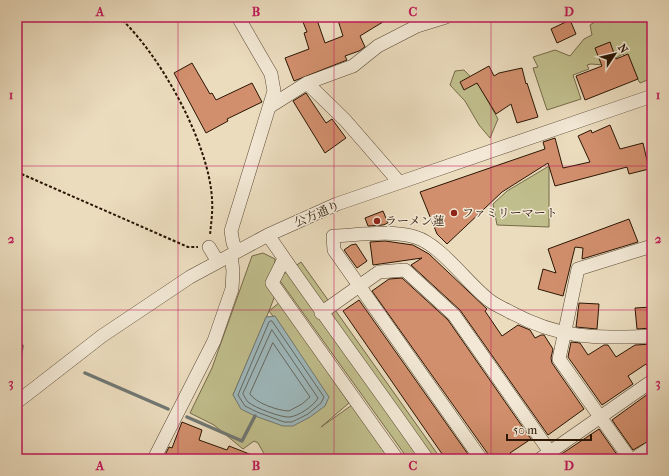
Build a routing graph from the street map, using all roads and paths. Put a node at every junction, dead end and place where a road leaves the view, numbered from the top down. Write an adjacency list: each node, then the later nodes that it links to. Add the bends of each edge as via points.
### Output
1 (119, 17): 11 (path, via 142,43 169,82 191,124 205,162 212,198)
2 (238, 17): 6 (street, via 271,74 274,91)
3 (446, 17): 4 (street, via 417,26 378,46 353,66)
4 (307, 83): 6 (street); 8 (street, via 345,120)
5 (652, 96): 8 (street, 公方通り)
6 (270, 107): 12 (street, via 231,231)
7 (17, 172): 11 (path, via 188,247)
8 (399, 182): 9 (street, 公方通り, via 337,204)
9 (268, 236): 12 (street, 公方通り); 13 (street)
10 (652, 246): 17 (street, via 578,269)
11 (209, 247): 14 (street)
12 (234, 253): 14 (street, 公方通り); 24 (street, via 232,289 214,342)
13 (284, 259): 16 (street); 25 (street, via 272,283)
14 (218, 262): 20 (street, 公方通り, via 190,277 102,336)
15 (359, 286): 16 (street); 17 (street, via 334,250 333,236 400,234 417,237 433,248 489,301 524,319); 23 (street, via 379,272 405,270 454,316); 27 (street)
16 (321, 313): 26 (street, via 357,359)
17 (563, 334): 18 (street, via 601,338); 21 (street, via 559,359)
18 (652, 336)
19 (652, 380): 21 (street)
20 (17, 402)
21 (599, 417): 23 (street); 28 (street)
22 (652, 446): 29 (street)
23 (545, 456)
24 (154, 459)
25 (397, 459)
26 (427, 459)
27 (481, 459)
28 (630, 459)
29 (634, 459)

